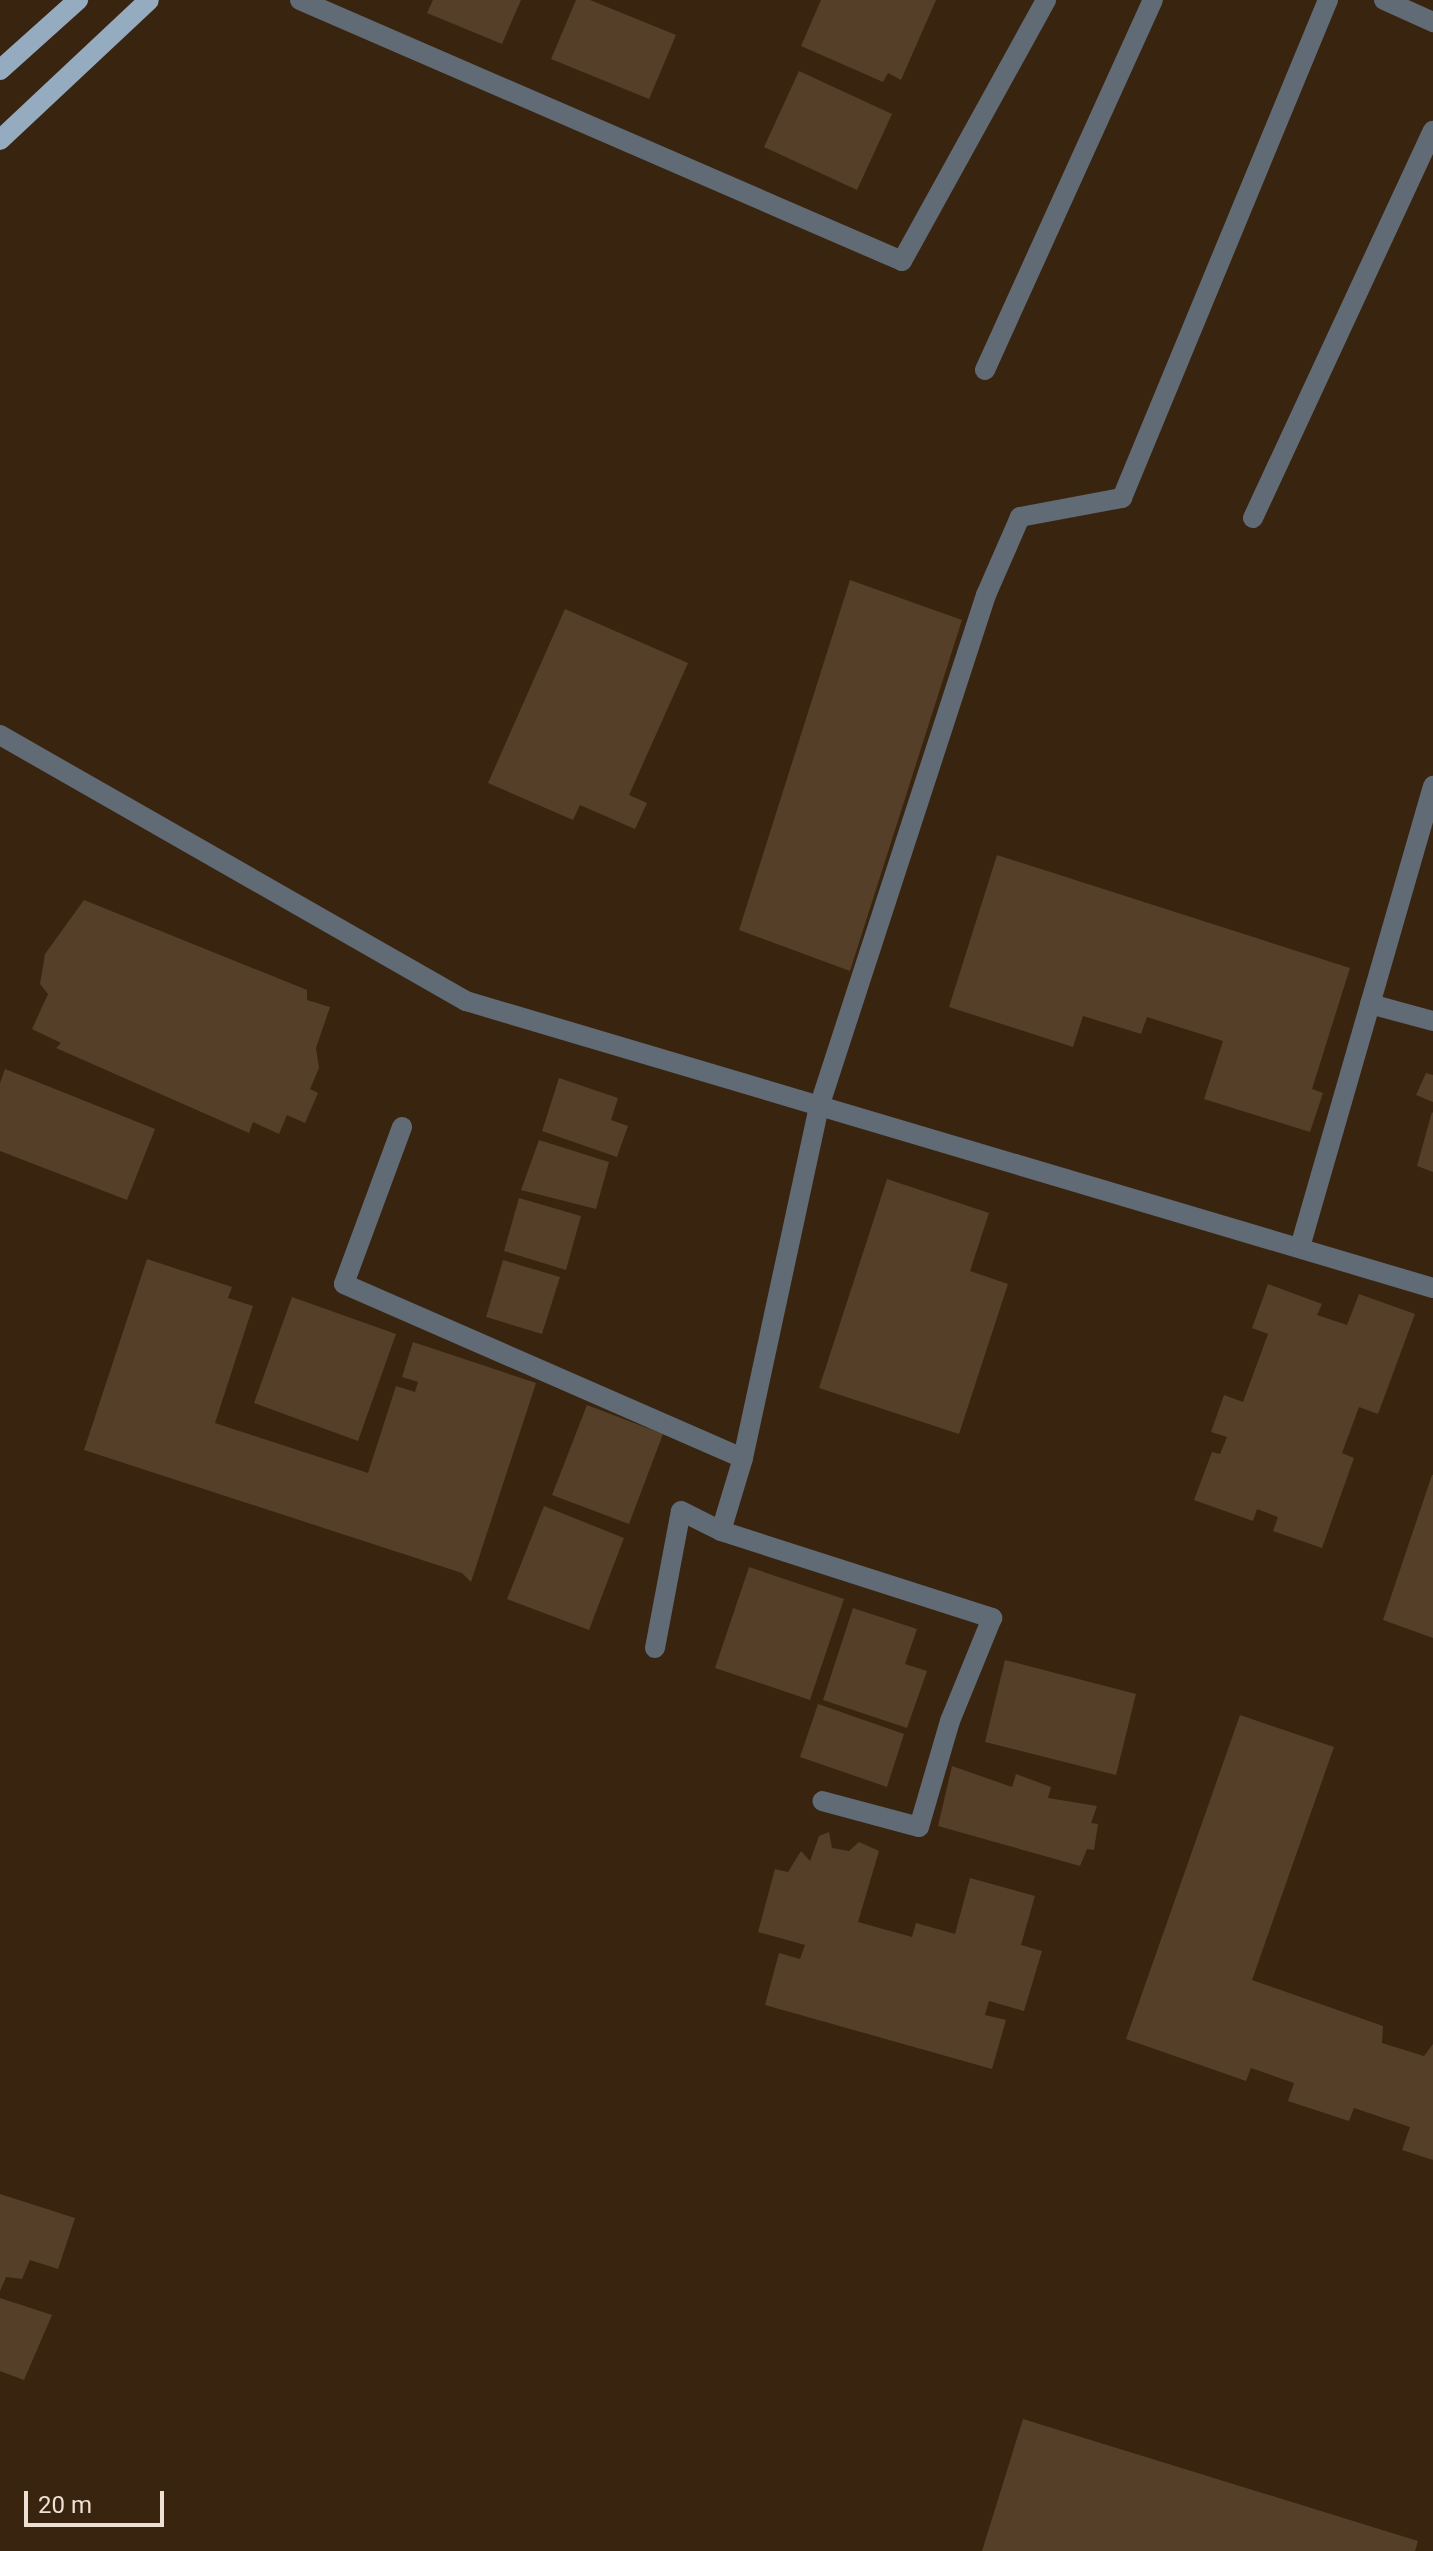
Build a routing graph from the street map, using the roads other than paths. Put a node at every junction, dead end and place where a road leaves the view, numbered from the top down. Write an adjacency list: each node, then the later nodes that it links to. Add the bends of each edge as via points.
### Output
1 (78, 0): 9 (main road)
2 (149, 0): 11 (main road)
3 (300, 0): 4 (street, via 902,261)
4 (1046, 0)
5 (1153, 0): 12 (street)
6 (1328, 0): 18 (street, via 1122,498 1020,517 986,595)
7 (1384, 0): 8 (street)
8 (1433, 22)
9 (0, 70)
10 (1433, 131): 13 (street)
11 (0, 140)
12 (985, 370)
13 (1253, 518)
14 (0, 735): 18 (street, via 466,1001)
15 (1433, 786): 16 (street)
16 (1370, 1004): 17 (street); 20 (street)
17 (1433, 1021)
18 (819, 1107): 20 (street); 22 (street)
19 (402, 1127): 22 (street, via 344,1284)
20 (1300, 1247): 21 (street)
21 (1433, 1288)
22 (743, 1458): 23 (street)
23 (721, 1531): 24 (street, via 681,1511); 25 (street, via 992,1618 950,1721 919,1827)
24 (655, 1648)
25 (822, 1801)

